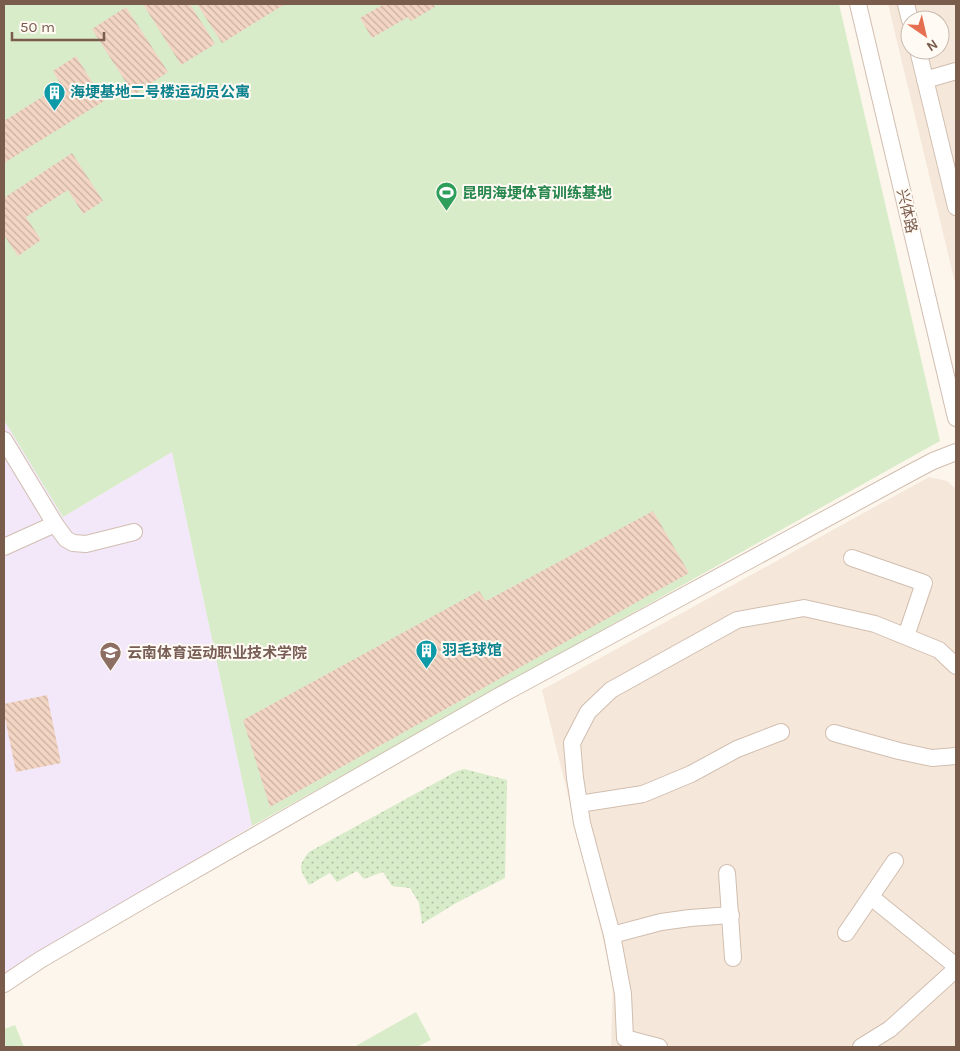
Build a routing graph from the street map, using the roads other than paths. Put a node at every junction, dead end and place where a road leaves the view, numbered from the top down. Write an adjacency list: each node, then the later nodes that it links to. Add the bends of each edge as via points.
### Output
1 (858, 4): 8 (street, 兴体路)
2 (869, 4): 7 (street, 兴体路)
3 (920, 60): 5 (street)
4 (956, 71): 5 (street)
5 (925, 80): 6 (street)
6 (956, 207)
7 (956, 369)
8 (956, 418)
9 (4, 440): 11 (street)
10 (956, 452): 29 (street, via 914,471 498,696 108,920)
11 (55, 524): 12 (street, via 72,543 86,544); 13 (street)
12 (134, 532)
13 (4, 547)
14 (852, 558): 15 (street, via 924,583)
15 (906, 636): 16 (street, via 939,650); 20 (street, via 875,624 804,608 737,620 612,690 588,712 572,743)
16 (956, 666)
17 (782, 732): 20 (street, via 737,749 691,774 643,794)
18 (834, 733): 19 (street, via 932,758)
19 (956, 756)
20 (579, 804): 26 (street)
21 (895, 861): 23 (street)
22 (727, 873): 24 (street)
23 (871, 897): 25 (street); 28 (street)
24 (731, 916): 26 (street, via 671,921); 27 (street)
25 (846, 933)
26 (612, 935): 30 (street, via 623,994)
27 (733, 958)
28 (956, 968): 32 (street, via 890,1029)
29 (4, 984)
30 (624, 1043): 31 (street)
31 (659, 1047)
32 (862, 1047)

